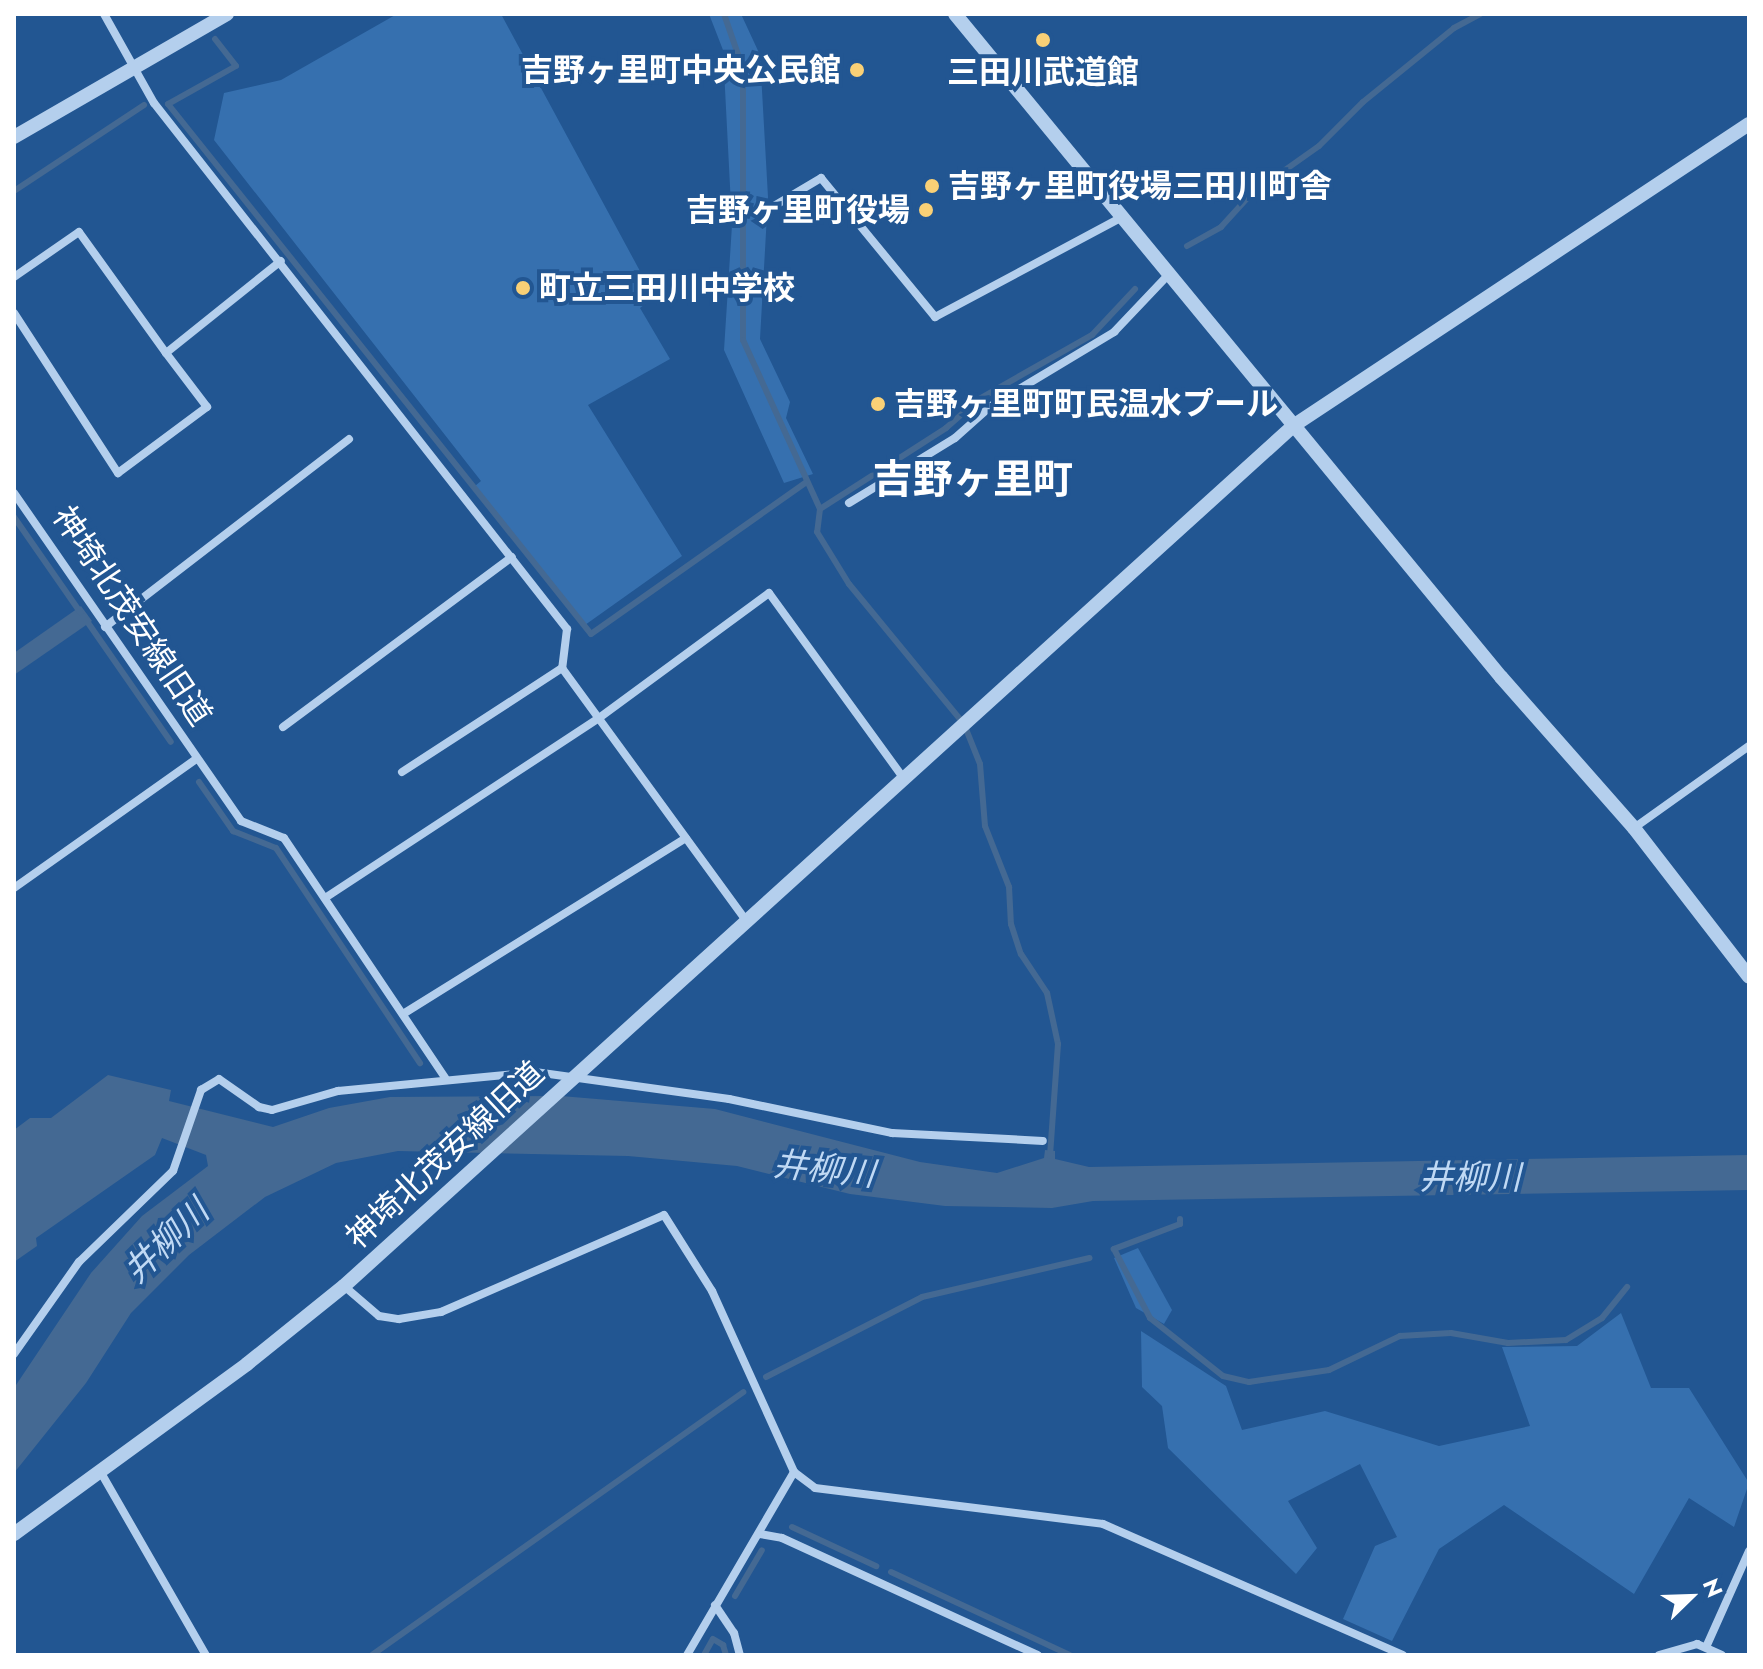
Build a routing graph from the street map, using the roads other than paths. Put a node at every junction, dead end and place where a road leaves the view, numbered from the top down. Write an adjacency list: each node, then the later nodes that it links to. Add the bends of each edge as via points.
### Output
1 (104, 14): 4 (street)
2 (227, 14): 4 (street)
3 (955, 14): 8 (street)
4 (134, 67): 6 (street); 9 (street, via 154,103)
5 (1749, 124): 14 (street)
6 (14, 137)
7 (774, 206): 8 (street, via 821,178 935,317)
8 (1123, 216): 10 (street)
9 (281, 261): 13 (street); 18 (street)
10 (1170, 273): 14 (street); 17 (street, via 1114,332 991,406 955,438)
11 (14, 277): 13 (street, via 79,232)
12 (14, 313): 13 (street, via 118,473 207,407)
13 (166, 353)
14 (1293, 426): 26 (street); 27 (street)
15 (349, 439): 19 (street)
16 (14, 493): 19 (street, 神埼北茂安線旧道)
17 (849, 503)
18 (512, 557): 20 (street, via 567,629); 22 (street)
19 (105, 627): 24 (street, 神埼北茂安線旧道)
20 (562, 668): 21 (street); 25 (street)
21 (599, 718): 26 (street, via 769,593); 28 (street); 30 (street)
22 (283, 727)
23 (1749, 746): 27 (street)
24 (196, 759): 29 (street); 30 (street, 神埼北茂安線旧道, via 241,821 284,838)
25 (402, 772)
26 (902, 776): 31 (street)
27 (1634, 828): 32 (street)
28 (686, 838): 31 (street); 33 (street)
29 (14, 888)
30 (325, 898): 33 (street, 神埼北茂安線旧道)
31 (745, 919): 34 (street)
32 (1749, 977)
33 (403, 1014): 35 (street, 神埼北茂安線旧道)
34 (572, 1077): 35 (street, 神埼北茂安線旧道, via 535,1072); 36 (street, via 729,1099 892,1133); 37 (street, 神埼北茂安線旧道)
35 (445, 1078): 38 (street, via 338,1091 272,1110 219,1079 201,1090 173,1171 79,1262)
36 (1043, 1141)
37 (344, 1286): 39 (street, 神埼北茂安線旧道); 40 (street, via 379,1316 399,1319 441,1312 664,1215 712,1291)
38 (14, 1354)
39 (100, 1471): 41 (street, 神埼北茂安線旧道); 46 (street)
40 (794, 1472): 42 (street, via 770,1506); 50 (street, via 815,1488 1103,1524)
41 (14, 1534)
42 (760, 1534): 44 (street); 49 (street, via 782,1538)
43 (1749, 1551): 45 (street)
44 (715, 1605): 47 (street); 48 (street, via 734,1633)
45 (1707, 1645): 51 (street); 52 (street)
46 (206, 1655)
47 (687, 1655)
48 (740, 1655)
49 (1037, 1655)
50 (1403, 1655)
51 (1659, 1655)
52 (1722, 1655)

